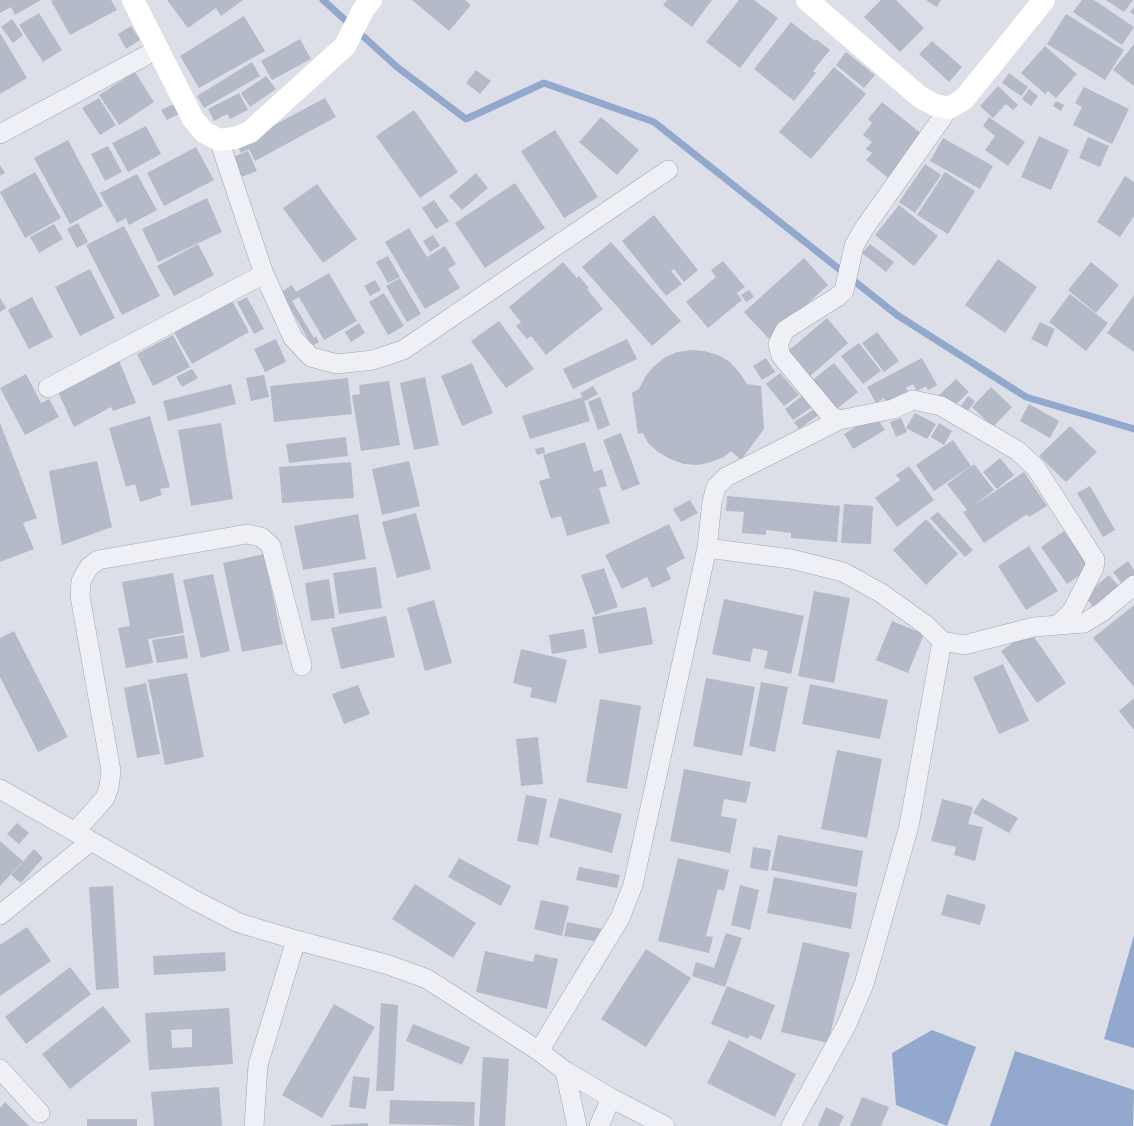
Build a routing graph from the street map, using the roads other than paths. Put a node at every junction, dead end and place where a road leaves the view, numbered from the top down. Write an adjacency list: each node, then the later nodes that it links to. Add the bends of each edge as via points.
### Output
1 (133, 0): 5 (street)
2 (807, 0): 6 (street, via 920,97 935,105)
3 (1044, 0): 6 (street, via 964,99)
4 (367, 5): 8 (street, via 345,46 250,132 235,138)
5 (158, 49): 7 (street); 8 (street, via 193,119 204,132)
6 (949, 108): 12 (street, via 854,246 844,291 785,330 778,344 781,356 831,416)
7 (0, 134)
8 (219, 140): 10 (street)
9 (668, 170): 10 (street, via 403,350 373,360 337,364 311,357 293,338)
10 (264, 274): 11 (street)
11 (48, 388)
12 (839, 420): 13 (street, via 726,477 716,487); 15 (street, via 893,409 913,400 941,406 1018,451 1036,468 1095,560 1094,568 1072,611)
13 (707, 548): 16 (street, via 791,559 843,572 881,593 926,624); 22 (street, via 633,885 620,918)
14 (1134, 585): 15 (street, via 1102,612 1084,623)
15 (1059, 624): 16 (street, via 1034,627 964,645)
16 (942, 641): 31 (street, via 909,826 864,984 847,1024)
17 (302, 666): 19 (street, via 271,546 261,537 247,534 98,560 89,567 81,581 80,596 110,771 105,798)
18 (0, 790): 19 (street)
19 (83, 836): 20 (street); 21 (street, via 239,923)
20 (0, 915)
21 (296, 940): 22 (street, via 389,965 427,979); 27 (street, via 258,1065)
22 (539, 1051): 24 (street)
23 (0, 1069): 26 (street)
24 (565, 1070): 25 (street); 28 (street)
25 (611, 1098): 29 (street); 30 (street)
26 (40, 1113)
27 (254, 1126)
28 (577, 1126)
29 (599, 1126)
30 (665, 1126)
31 (791, 1126)

